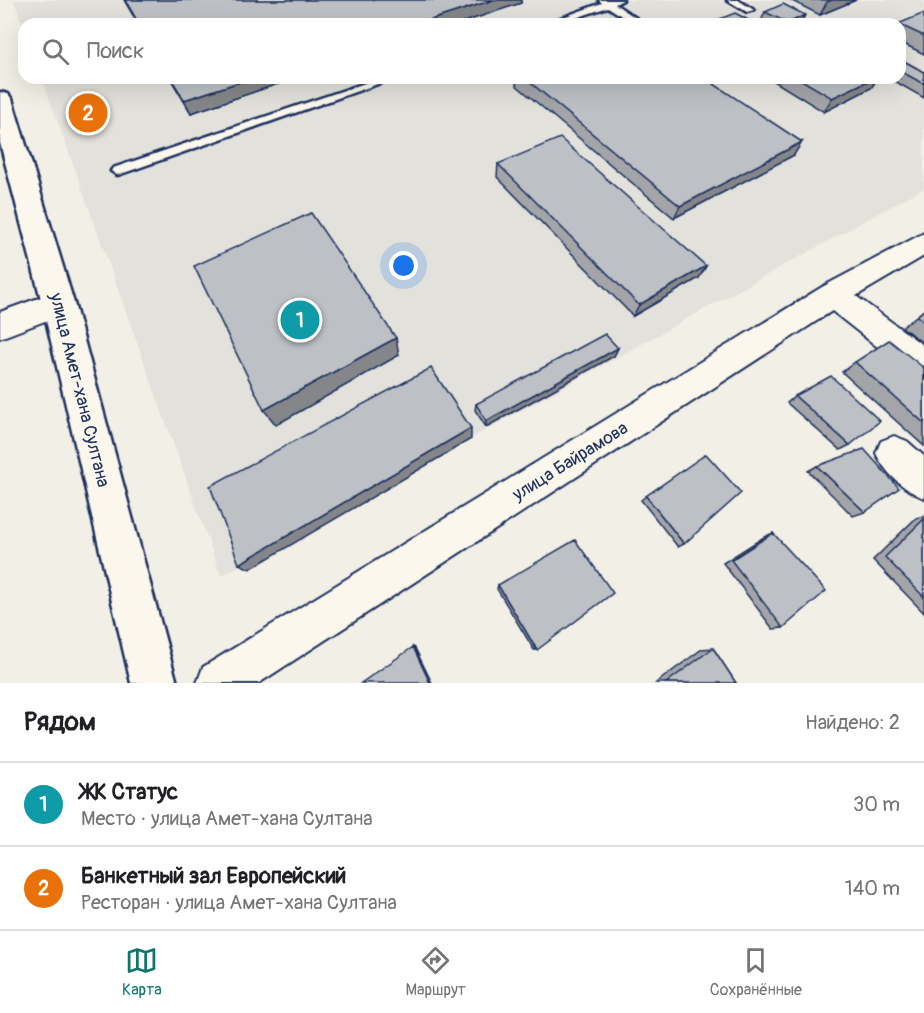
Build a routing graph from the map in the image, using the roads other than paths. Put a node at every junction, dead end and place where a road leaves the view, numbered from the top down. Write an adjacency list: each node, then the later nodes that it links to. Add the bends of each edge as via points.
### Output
1 (619, 0): 3 (lane)
2 (731, 0): 4 (lane)
3 (606, 2): 5 (lane); 6 (lane)
4 (750, 10)
5 (565, 18)
6 (631, 18)
7 (372, 84): 10 (lane)
8 (0, 99): 9 (main road, улица Амет-хана Султана)
9 (6, 145): 13 (main road, улица Амет-хана Султана)
10 (117, 171)
11 (924, 243): 12 (street, улица Байрамова)
12 (833, 295): 15 (street); 19 (street, улица Байрамова)
13 (58, 303): 14 (street); 18 (main road, улица Амет-хана Султана)
14 (0, 325)
15 (924, 365)
16 (894, 453): 17 (street)
17 (924, 480)
18 (154, 683)
19 (219, 683)

